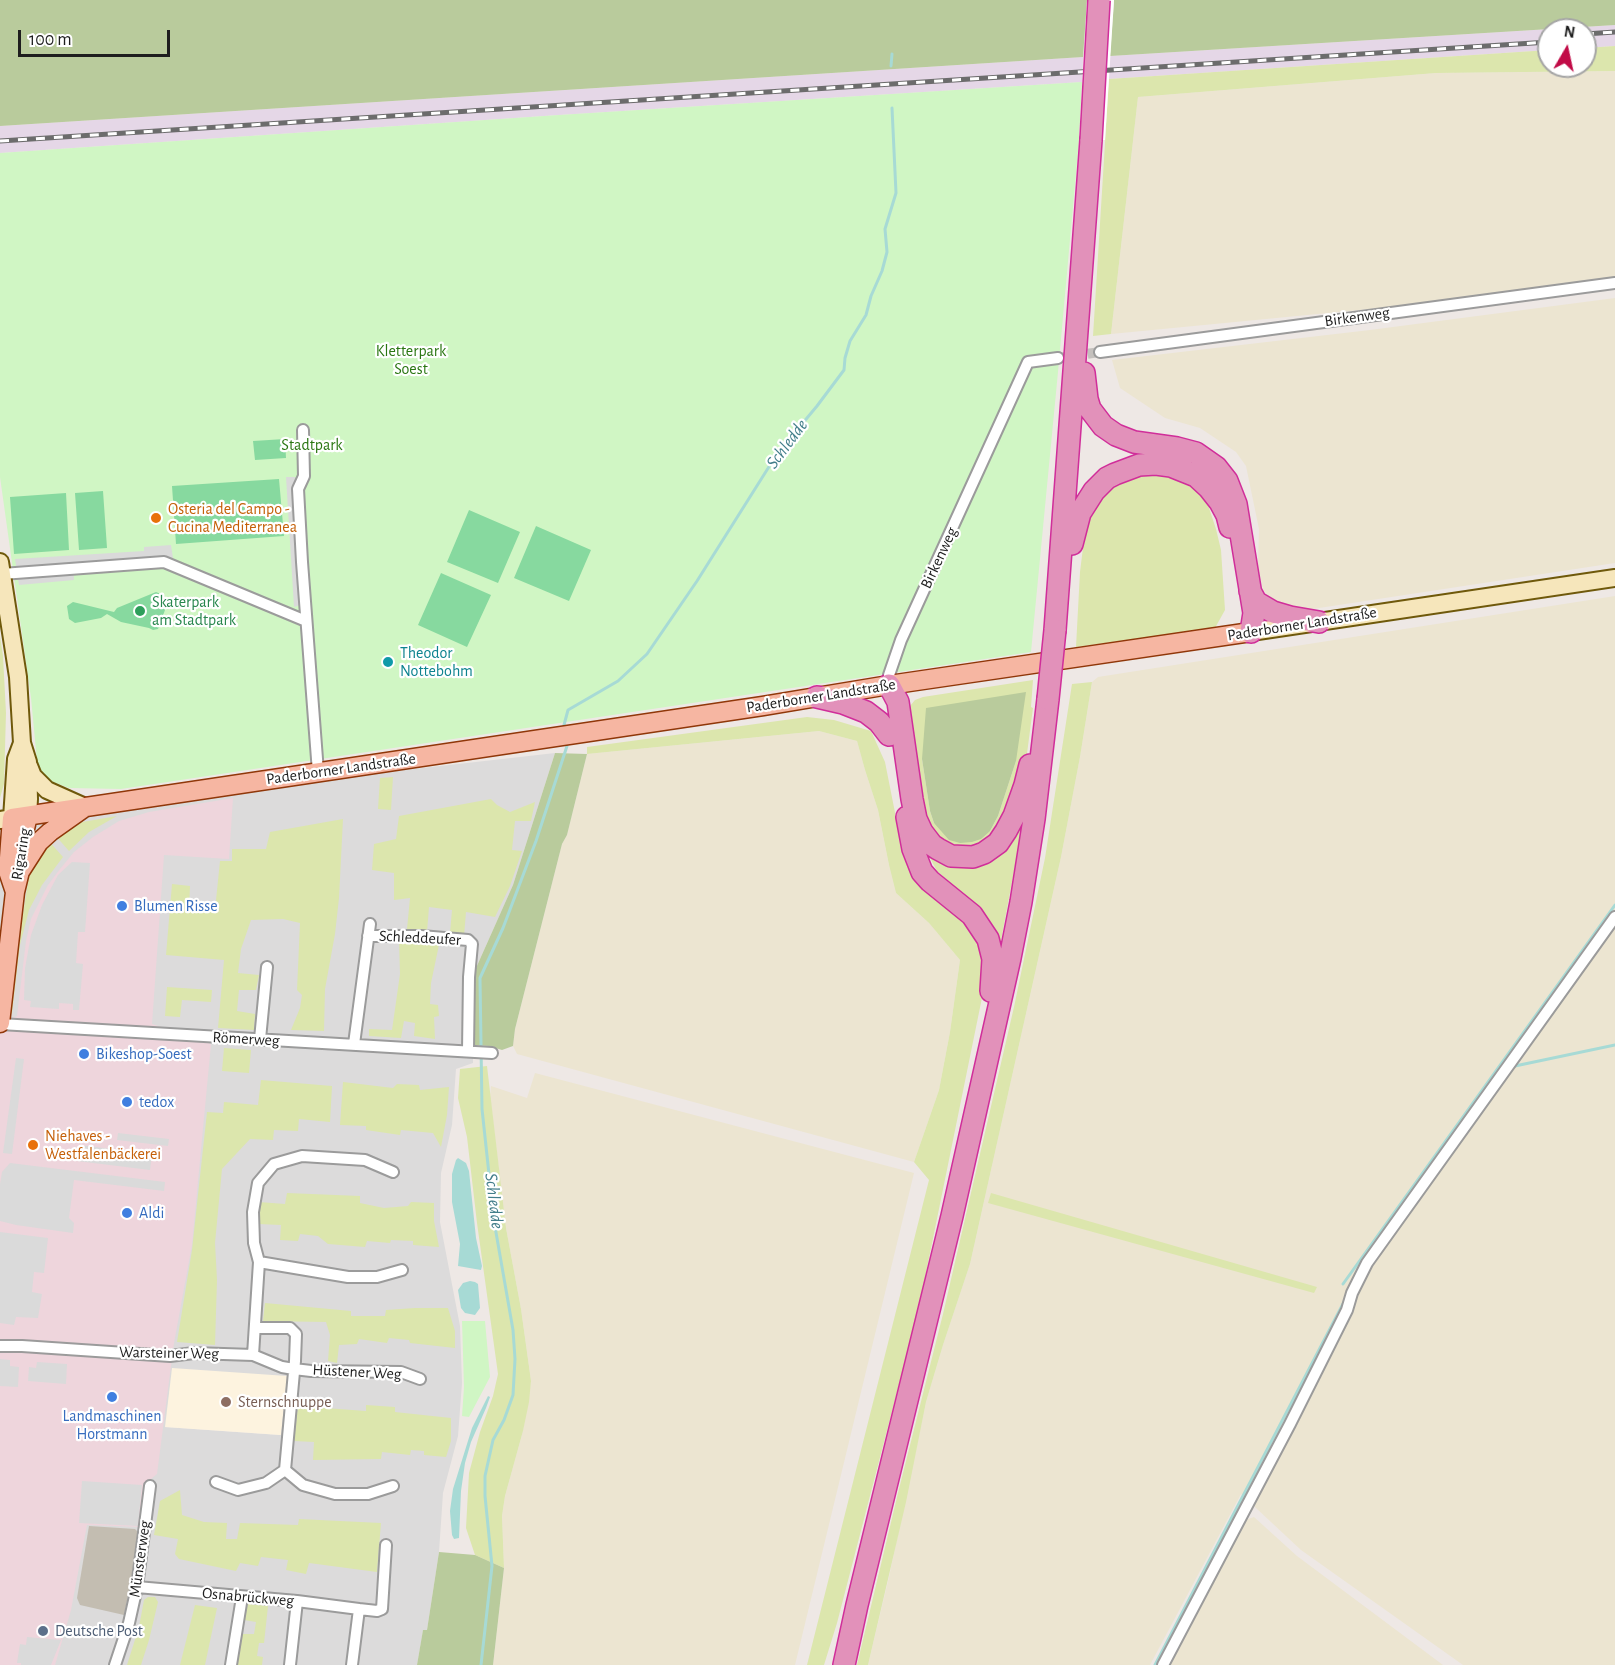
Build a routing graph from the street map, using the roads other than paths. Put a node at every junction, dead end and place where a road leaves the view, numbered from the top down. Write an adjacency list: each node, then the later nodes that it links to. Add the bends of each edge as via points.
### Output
1 (1100, 0): 3 (highway, bridge)
2 (1615, 284): 4 (street, Birkenweg)
3 (1080, 292): 9 (highway, via 1087,303 1084,378 1090,409 1116,435 1134,442 1187,450 1216,467 1234,496); 10 (highway)
4 (1100, 352)
5 (1058, 358): 14 (street, Birkenweg, via 1028,362 901,640)
6 (303, 430): 11 (street, via 304,476 298,489)
7 (1, 568): 11 (street, via 164,562); 18 (main road, via 18,677)
8 (1615, 578): 12 (main road, Paderborner Landstraße)
9 (1250, 591): 12 (highway, via 1256,602 1273,612); 13 (highway, via 1254,613)
10 (1057, 597): 13 (highway, via 1068,574 1077,522 1094,491 1107,478 1131,467 1171,466 1196,476 1224,509 1242,614); 16 (highway, bridge)
11 (306, 621): 20 (street)
12 (1320, 622): 13 (main road, Paderborner Landstraße)
13 (1251, 632): 14 (main road, Paderborner Landstraße)
14 (889, 685): 15 (main road, Paderborner Landstraße); 16 (highway, via 898,702 918,825 932,845 951,856 984,853 1006,831 1025,785 1034,734); 17 (highway, via 883,704)
15 (817, 697): 17 (highway, via 866,712); 20 (main road, Paderborner Landstraße)
16 (1047, 707): 30 (highway, via 1027,863)
17 (889, 735): 30 (highway, via 919,867 930,882 972,915 988,939 993,959 990,1006)
18 (22, 743): 19 (main road); 22 (main road, via 16,759)
19 (28, 762): 21 (main road, via 33,776 47,790); 22 (main road, via 29,799)
20 (318, 772): 21 (main road, Paderborner Landstraße)
21 (85, 807): 22 (main road, Paderborner Landstraße); 23 (main road, via 39,842)
22 (13, 818): 23 (main road, Rigaring, via 23,837); 24 (main road, Rigaring, via 8,871)
23 (20, 871): 24 (main road, Rigaring)
24 (15, 892): 29 (main road, Rigaring)
25 (1615, 917): 57 (street, via 1367,1263 1296,1413)
26 (370, 924): 27 (street)
27 (368, 936): 32 (street); 33 (street, Schleddeufer, via 421,936 468,940 472,944)
28 (267, 967): 31 (street)
29 (0, 1023): 31 (street, Römerweg)
30 (995, 1024): 56 (highway)
31 (260, 1039): 32 (street, Römerweg)
32 (354, 1044): 33 (street, Römerweg)
33 (468, 1050): 34 (street, Römerweg)
34 (492, 1053)
35 (393, 1172): 36 (street, via 365,1160 302,1156 274,1164 258,1183 253,1212)
36 (259, 1262): 37 (street, via 348,1277 377,1277); 38 (street)
37 (402, 1270)
38 (256, 1328): 40 (street); 41 (street, via 290,1328 296,1334)
39 (2, 1345): 40 (street, Warsteiner Weg, via 171,1356)
40 (254, 1355): 41 (street, Warsteiner Weg)
41 (294, 1369): 42 (street, Hüstener Weg, via 401,1372); 43 (street)
42 (420, 1379)
43 (285, 1470): 44 (street, via 266,1484 238,1490); 46 (street, via 303,1485 335,1494 368,1494)
44 (216, 1482)
45 (150, 1486): 48 (street, Münsterweg)
46 (393, 1486)
47 (386, 1545): 51 (street, via 382,1609)
48 (137, 1587): 49 (street, Osnabrückweg); 52 (street, Münsterweg)
49 (242, 1597): 50 (street, Osnabrückweg); 53 (street)
50 (297, 1601): 51 (street, Osnabrückweg); 54 (street)
51 (359, 1609): 55 (street)
52 (115, 1665)
53 (231, 1665)
54 (290, 1665)
55 (352, 1665)
56 (844, 1665)
57 (1163, 1665)

